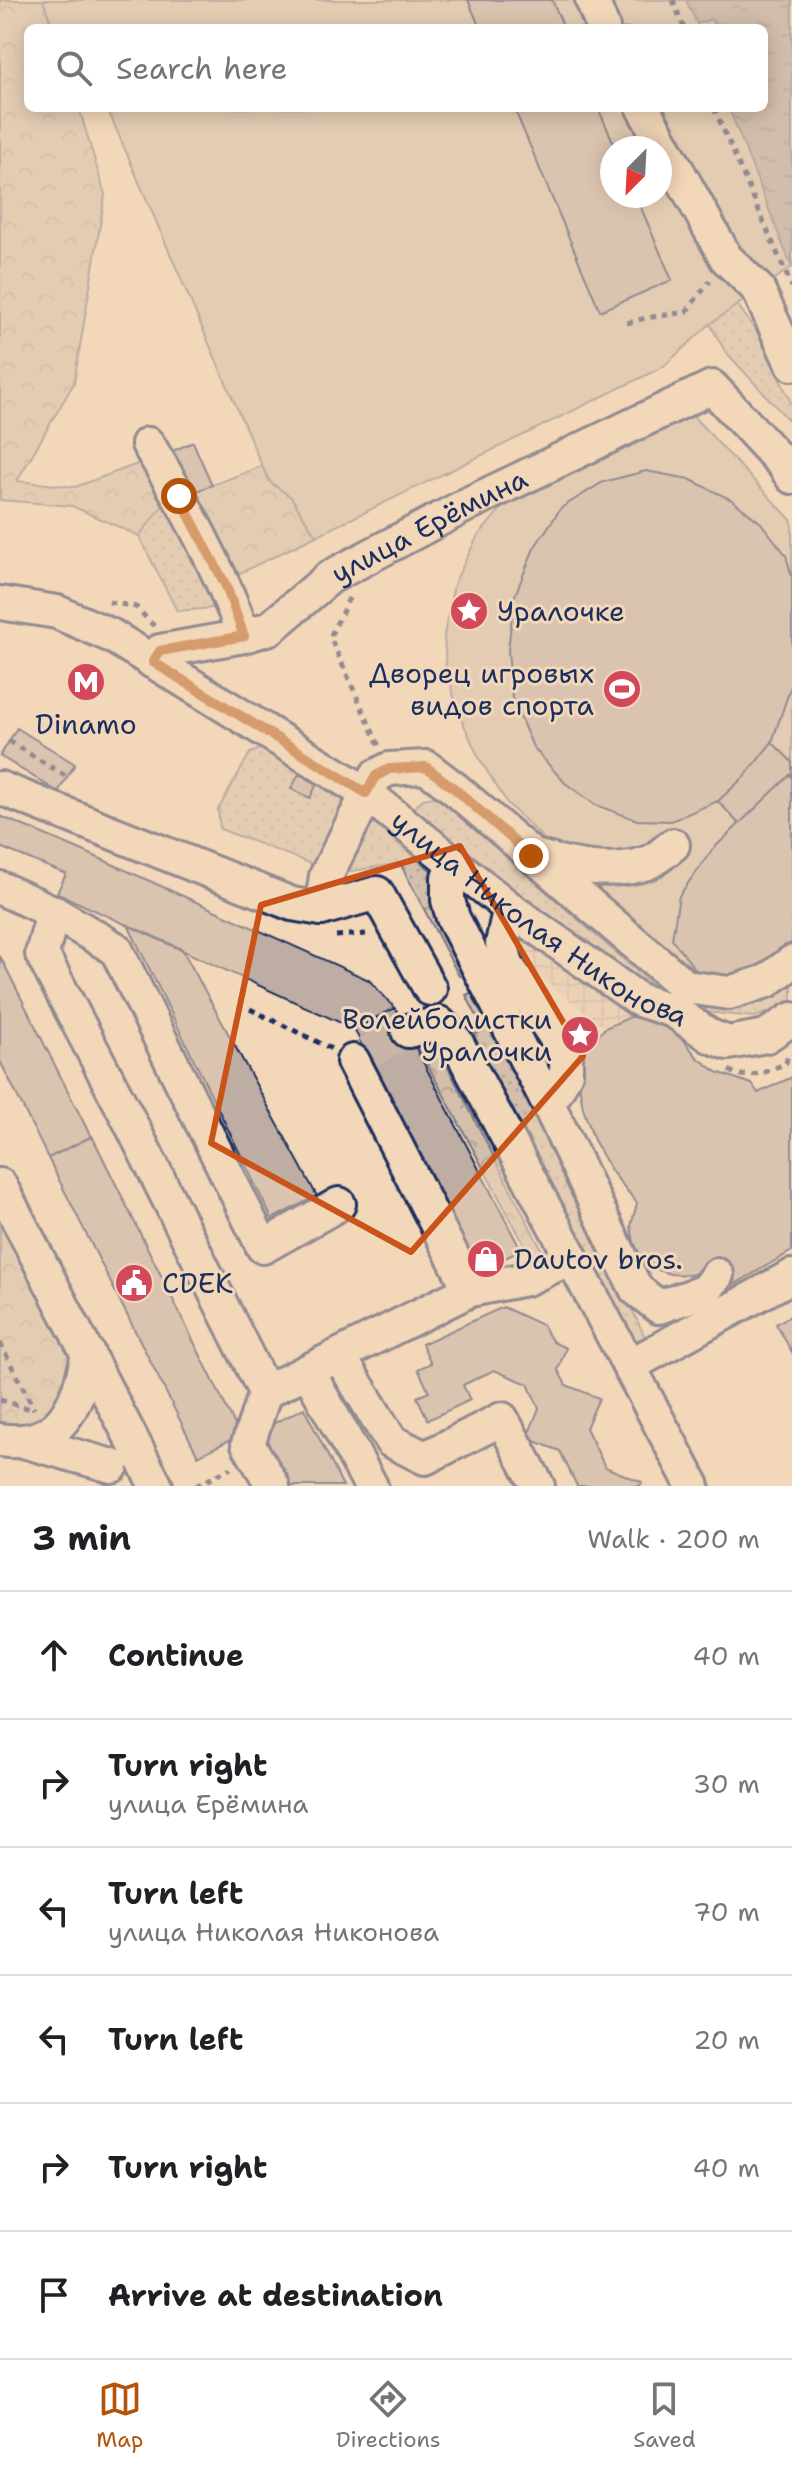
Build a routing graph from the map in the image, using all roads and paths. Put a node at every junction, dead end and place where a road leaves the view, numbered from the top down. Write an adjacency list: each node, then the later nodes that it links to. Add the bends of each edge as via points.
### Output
1 (592, 0): 3 (street)
2 (673, 0): 4 (path)
3 (601, 24)
4 (682, 24)
5 (645, 112): 7 (street)
6 (716, 112): 8 (path)
7 (726, 258): 9 (path, via 686,312); 10 (street, via 758,289)
8 (792, 287)
9 (627, 323)
10 (792, 364)
11 (148, 444): 15 (street, via 226,586)
12 (792, 477): 15 (street, улица Ерёмина, via 712,387 330,577 270,628)
13 (352, 593): 18 (path, via 330,637)
14 (0, 603): 16 (street, улица Николая Никонова, via 57,612 112,636)
15 (244, 636): 16 (street, улица Ерёмина, via 160,651)
16 (153, 662): 21 (street, улица Николая Никонова)
17 (9, 741): 19 (path)
18 (389, 769): 21 (street, via 376,776); 23 (street, via 426,767)
19 (67, 777)
20 (0, 788): 26 (street, via 292,904)
21 (366, 793): 24 (street, улица Николая Никонова); 26 (street, via 326,876)
22 (673, 845): 23 (street, via 649,863 617,869)
23 (531, 856): 29 (street, via 686,987 729,993 767,981)
24 (458, 868): 27 (street, улица Николая Никонова); 35 (street, via 448,877 453,918)
25 (0, 888): 28 (street)
26 (321, 909): 30 (street, via 377,893)
27 (513, 911): 32 (street, улица Николая Никонова, via 639,1000 674,1011 728,1043 766,1036); 35 (street, via 502,944 507,965 566,1053 566,1073 556,1092)
28 (53, 912): 37 (street, via 116,949 263,1247); 49 (street, via 42,954)
29 (792, 962)
30 (430, 989)
31 (250, 1009): 34 (path)
32 (792, 1019)
33 (408, 1031): 38 (street, via 439,1023 456,1041)
34 (349, 1052): 41 (street)
35 (545, 1097): 42 (street, via 636,1289)
36 (0, 1185): 45 (street)
37 (339, 1204)
38 (571, 1258): 41 (street, via 526,1279); 47 (street)
39 (717, 1275): 42 (street, via 705,1291)
40 (792, 1276): 43 (street)
41 (470, 1290): 46 (street)
42 (659, 1307): 43 (street)
43 (680, 1339): 47 (street)
44 (0, 1343): 50 (path, via 35,1410)
45 (88, 1353): 51 (street, via 77,1400 63,1422 46,1434); 54 (street)
46 (340, 1357): 48 (street); 58 (street, via 391,1441 425,1458 502,1419)
47 (629, 1366): 59 (street)
48 (308, 1371): 49 (street); 57 (street)
49 (265, 1392): 52 (street, via 248,1444)
50 (0, 1400)
51 (12, 1440): 53 (street)
52 (255, 1455): 55 (path); 56 (street)
53 (112, 1466)
54 (156, 1486)
55 (196, 1486)
56 (273, 1486)
57 (371, 1486)
58 (538, 1486)
59 (693, 1486)

